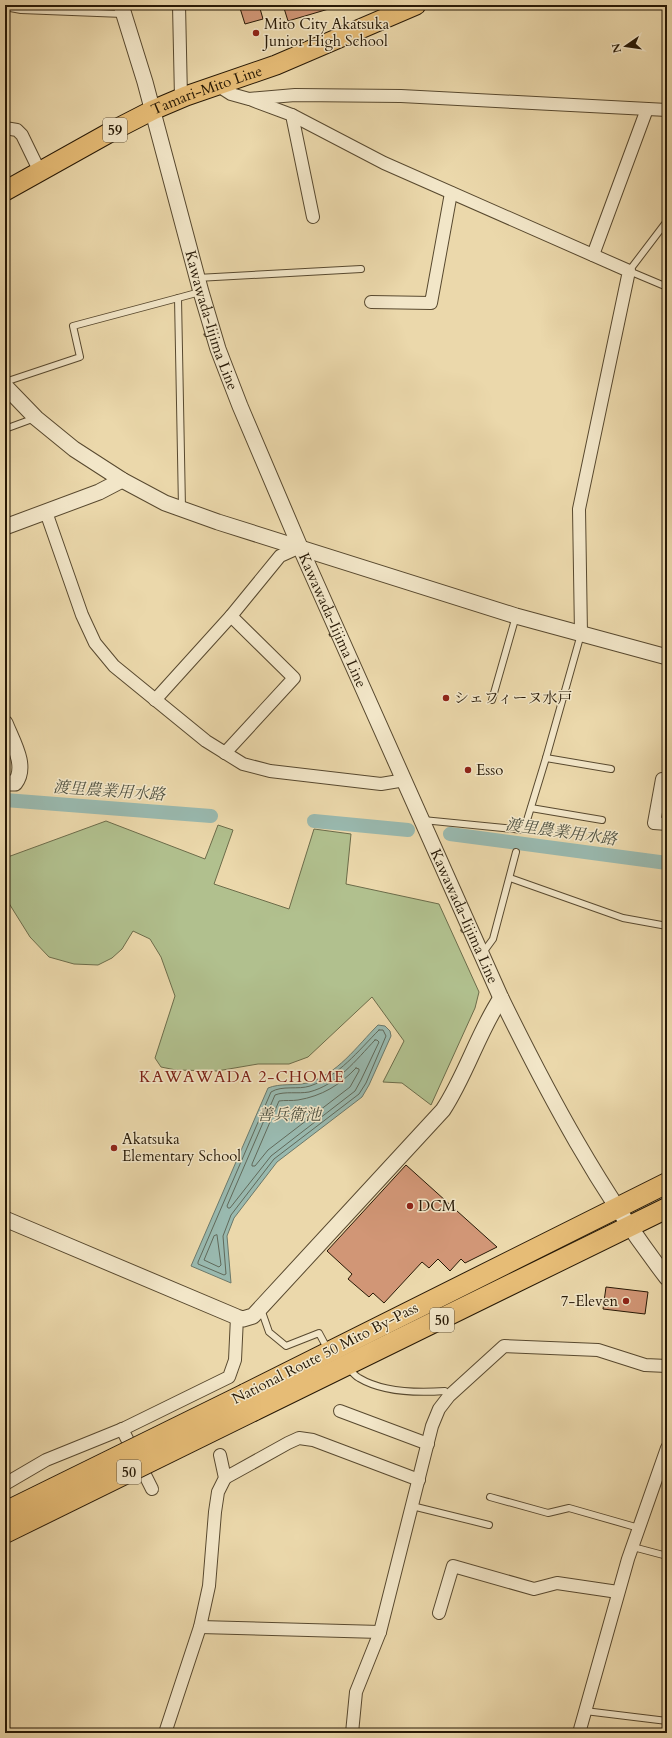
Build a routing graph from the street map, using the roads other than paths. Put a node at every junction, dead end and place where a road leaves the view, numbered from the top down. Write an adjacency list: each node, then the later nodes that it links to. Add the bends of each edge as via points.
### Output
1 (179, 5): 6 (street)
2 (416, 5): 5 (main road, Tamari-Mito Line / 59, via 283,62)
3 (5, 7): 4 (lane, via 21,10)
4 (123, 9): 9 (street, Kawawada-Iijima Line)
5 (217, 85): 6 (main road, Tamari-Mito Line / 59); 7 (street, via 231,94)
6 (181, 98): 9 (main road, Tamari-Mito Line / 59)
7 (249, 99): 8 (street, via 295,95 401,96); 11 (street)
8 (647, 109): 10 (street); 18 (street)
9 (153, 110): 13 (main road, Tamari-Mito Line / 59); 21 (street, Kawawada-Iijima Line)
10 (667, 110)
11 (292, 115): 15 (street, via 384,163); 16 (street)
12 (5, 128): 13 (street, via 16,130 22,135)
13 (40, 172): 14 (main road, Tamari-Mito Line / 59)
14 (5, 191)
15 (451, 193): 18 (street); 25 (street, via 431,304)
16 (313, 217)
17 (667, 221): 20 (lane)
18 (593, 255): 20 (street)
19 (361, 269): 21 (lane)
20 (629, 270): 22 (lane); 37 (street, via 579,509)
21 (197, 278): 23 (street, Kawawada-Iijima Line)
22 (667, 287)
23 (201, 292): 24 (lane); 34 (street, Kawawada-Iijima Line, via 218,349 240,406)
24 (178, 298): 26 (lane, via 73,326 80,357); 31 (lane)
25 (371, 302)
26 (5, 382)
27 (5, 386): 28 (street)
28 (36, 418): 29 (lane); 30 (street, via 74,449)
29 (5, 429)
30 (122, 480): 31 (street); 32 (street, via 99,492)
31 (182, 510): 34 (street)
32 (46, 512): 33 (street); 39 (street, via 82,615 95,643 114,666)
33 (5, 527)
34 (300, 547): 35 (street, via 280,556); 36 (street); 46 (street, Kawawada-Iijima Line)
35 (230, 616): 39 (street); 42 (street, via 294,678)
36 (516, 616): 37 (street); 40 (lane)
37 (581, 634): 38 (street); 43 (lane)
38 (667, 657)
39 (156, 700): 42 (street)
40 (492, 700)
41 (5, 723): 47 (street, via 19,759 20,772 15,783)
42 (225, 754): 46 (street, via 243,764 270,771 381,784)
43 (546, 758): 44 (lane); 48 (lane)
44 (611, 769)
45 (662, 779): 51 (street, via 654,823)
46 (405, 780): 49 (street, Kawawada-Iijima Line)
47 (5, 783)
48 (532, 808): 49 (lane, via 524,830); 50 (lane)
49 (423, 820): 55 (street, Kawawada-Iijima Line)
50 (602, 820)
51 (667, 824)
52 (516, 852): 53 (lane)
53 (510, 878): 54 (lane, via 624,918); 55 (lane, via 492,939)
54 (667, 926)
55 (482, 955): 56 (street, Kawawada-Iijima Line)
56 (501, 998): 58 (street, Kawawada-Iijima Line, via 562,1119); 63 (street, via 443,1110)
57 (667, 1183): 58 (highway, National Route 50 Mito By-Pass / 50)
58 (616, 1208): 61 (street, Kawawada-Iijima Line); 65 (highway, National Route 50 Mito By-Pass / 50)
59 (667, 1208): 61 (highway, National Route 50 Mito By-Pass / 50)
60 (5, 1219): 64 (street)
61 (630, 1227): 62 (street, Kawawada-Iijima Line); 66 (highway, National Route 50 Mito By-Pass / 50)
62 (667, 1278)
63 (261, 1308): 64 (street, via 253,1316 243,1319); 65 (lane, via 269,1332 286,1346 319,1333)
64 (237, 1317): 71 (street, via 235,1360 229,1378)
65 (329, 1351): 69 (highway, National Route 50 Mito By-Pass / 50)
66 (346, 1366): 68 (lane, via 358,1378 374,1384 420,1393 445,1391); 69 (highway, National Route 50 Mito By-Pass / 50)
67 (667, 1366): 68 (street, via 644,1365 598,1350 504,1346)
68 (449, 1396): 72 (street, via 439,1409)
69 (249, 1402): 81 (highway, National Route 50 Mito By-Pass / 50, bridge); 84 (highway, National Route 50 Mito By-Pass / 50, bridge)
70 (340, 1411): 72 (street)
71 (122, 1429): 77 (street, via 46,1460); 78 (street)
72 (428, 1444): 76 (street)
73 (667, 1448): 83 (street)
74 (220, 1455): 75 (street)
75 (224, 1478): 76 (street, via 299,1438 313,1440); 89 (street, via 218,1492 209,1586)
76 (420, 1480): 80 (street)
77 (5, 1484)
78 (152, 1489)
79 (490, 1497): 83 (lane, via 548,1513 569,1508)
80 (412, 1506): 82 (lane); 90 (street)
81 (5, 1512)
82 (489, 1525)
83 (639, 1528): 85 (street)
84 (5, 1533)
85 (633, 1547): 86 (lane); 87 (street)
86 (667, 1556)
87 (618, 1592): 88 (street, via 557,1583 534,1589 453,1566); 91 (street)
88 (439, 1613)
89 (200, 1628): 90 (street); 93 (street)
90 (380, 1632): 94 (street, via 356,1692)
91 (585, 1711): 92 (lane); 95 (street)
92 (667, 1721)
93 (165, 1733)
94 (352, 1733)
95 (579, 1733)

